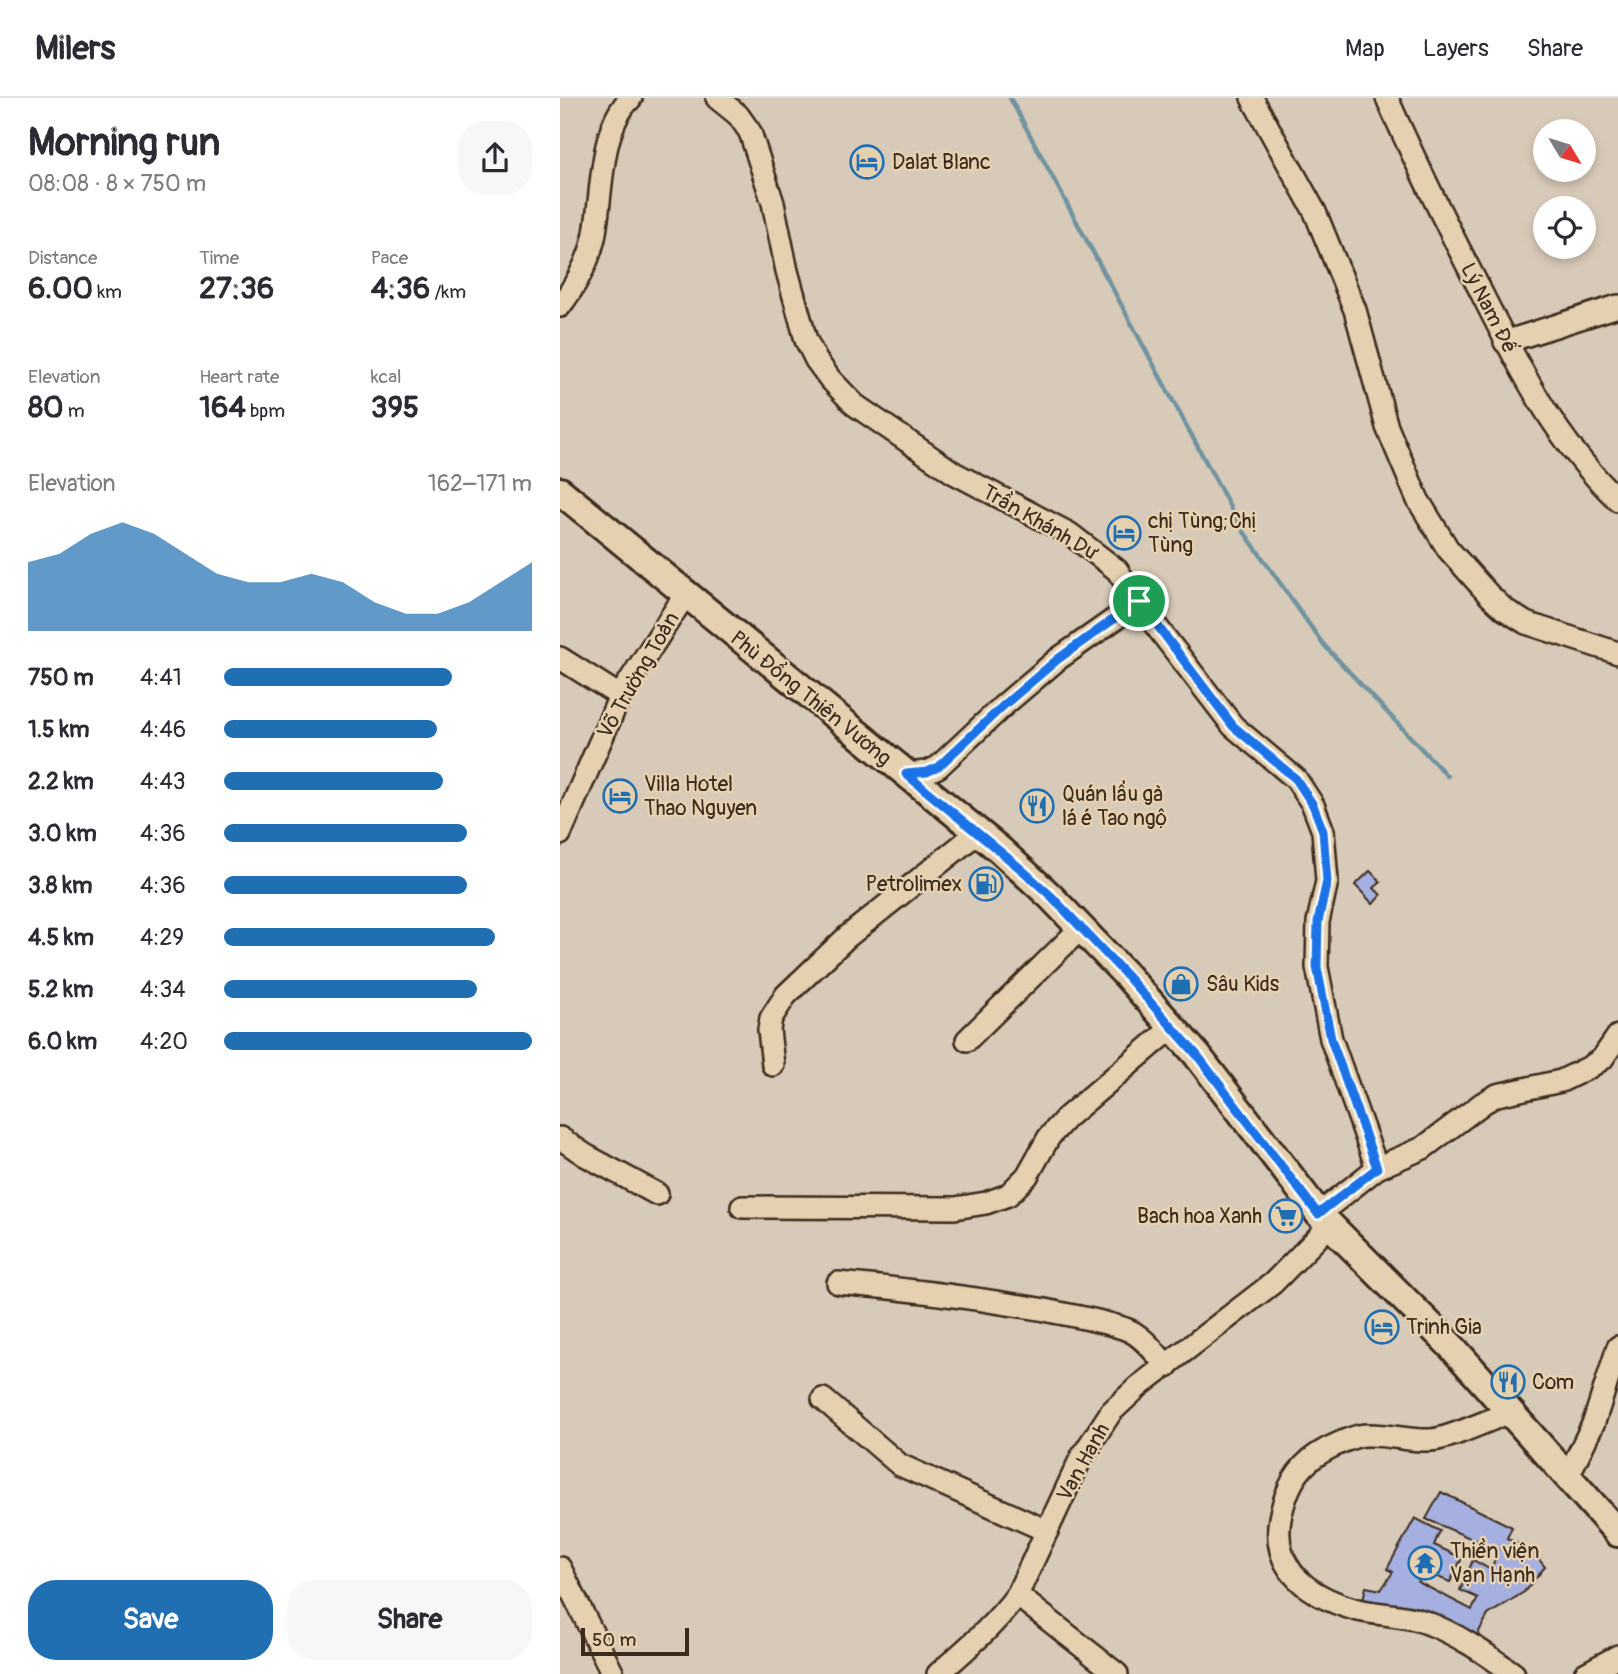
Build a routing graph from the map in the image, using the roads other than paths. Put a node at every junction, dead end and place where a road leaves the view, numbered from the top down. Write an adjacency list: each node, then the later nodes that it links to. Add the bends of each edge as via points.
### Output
1 (631, 98): 5 (street, via 615,120 607,143 587,261)
2 (717, 98): 11 (street, Trần Khánh Dư, via 750,132 773,203 806,340 830,379 855,404 954,472 1096,552 1117,570)
3 (1252, 98): 12 (street, via 1315,212 1355,310 1387,427 1418,500 1448,549 1489,595 1526,623)
4 (1387, 98): 7 (street, Lý Nam Đế)
5 (560, 306)
6 (1618, 306): 7 (street)
7 (1506, 341): 9 (street, Lý Nam Đế, via 1558,432)
8 (560, 491): 10 (main road, Phù Đổng Thiên Vương)
9 (1618, 500)
10 (685, 595): 14 (street, Võ Trường Toản); 15 (main road, Phù Đổng Thiên Vương)
11 (1139, 601): 15 (street, via 1058,659 938,767); 24 (street, Trần Khánh Dư, via 1233,726 1296,779 1313,805 1323,831 1327,881 1318,922 1317,967 1331,1039)
12 (1618, 653)
13 (560, 658): 14 (street)
14 (620, 696): 17 (street, Võ Trường Toản)
15 (906, 774): 16 (main road, Phù Đổng Thiên Vương)
16 (977, 833): 18 (main road, Phù Đổng Thiên Vương); 22 (street, via 847,937 786,995 771,1018)
17 (560, 834)
18 (1082, 927): 19 (main road, Phù Đổng Thiên Vương); 21 (street)
19 (1173, 1027): 26 (street, via 1066,1118 1049,1137 1027,1176 1008,1195 955,1208); 27 (main road, Phù Đổng Thiên Vương)
20 (1618, 1036): 24 (street, via 1602,1059 1588,1068 1561,1081 1497,1095 1423,1148)
21 (967, 1040)
22 (773, 1065)
23 (560, 1138): 25 (street)
24 (1377, 1168): 27 (street)
25 (657, 1194)
26 (742, 1208)
27 (1324, 1220): 30 (street, Vạn Hạnh, via 1273,1283); 32 (main road, Phù Đổng Thiên Vương, via 1452,1347)
28 (838, 1283): 30 (street, via 933,1292 1110,1325 1140,1338)
29 (1618, 1347): 33 (street, via 1594,1422)
30 (1167, 1366): 34 (street, Vạn Hạnh, via 1139,1386 1097,1431)
31 (823, 1399): 34 (street, via 900,1465)
32 (1510, 1412): 33 (main road, Phù Đổng Thiên Vương); 42 (street, via 1432,1440 1364,1434 1325,1450 1296,1472 1282,1510 1279,1535 1285,1564 1316,1593 1355,1609 1418,1620 1441,1629)
33 (1568, 1476): 35 (main road, Phù Đổng Thiên Vương)
34 (1047, 1531): 37 (street, Vạn Hạnh)
35 (1618, 1533)
36 (560, 1568): 39 (street)
37 (1017, 1595): 40 (street, Vạn Hạnh); 41 (street)
38 (1618, 1656): 43 (street)
39 (613, 1674)
40 (937, 1674)
41 (1117, 1674)
42 (1514, 1674)
43 (1585, 1674)

